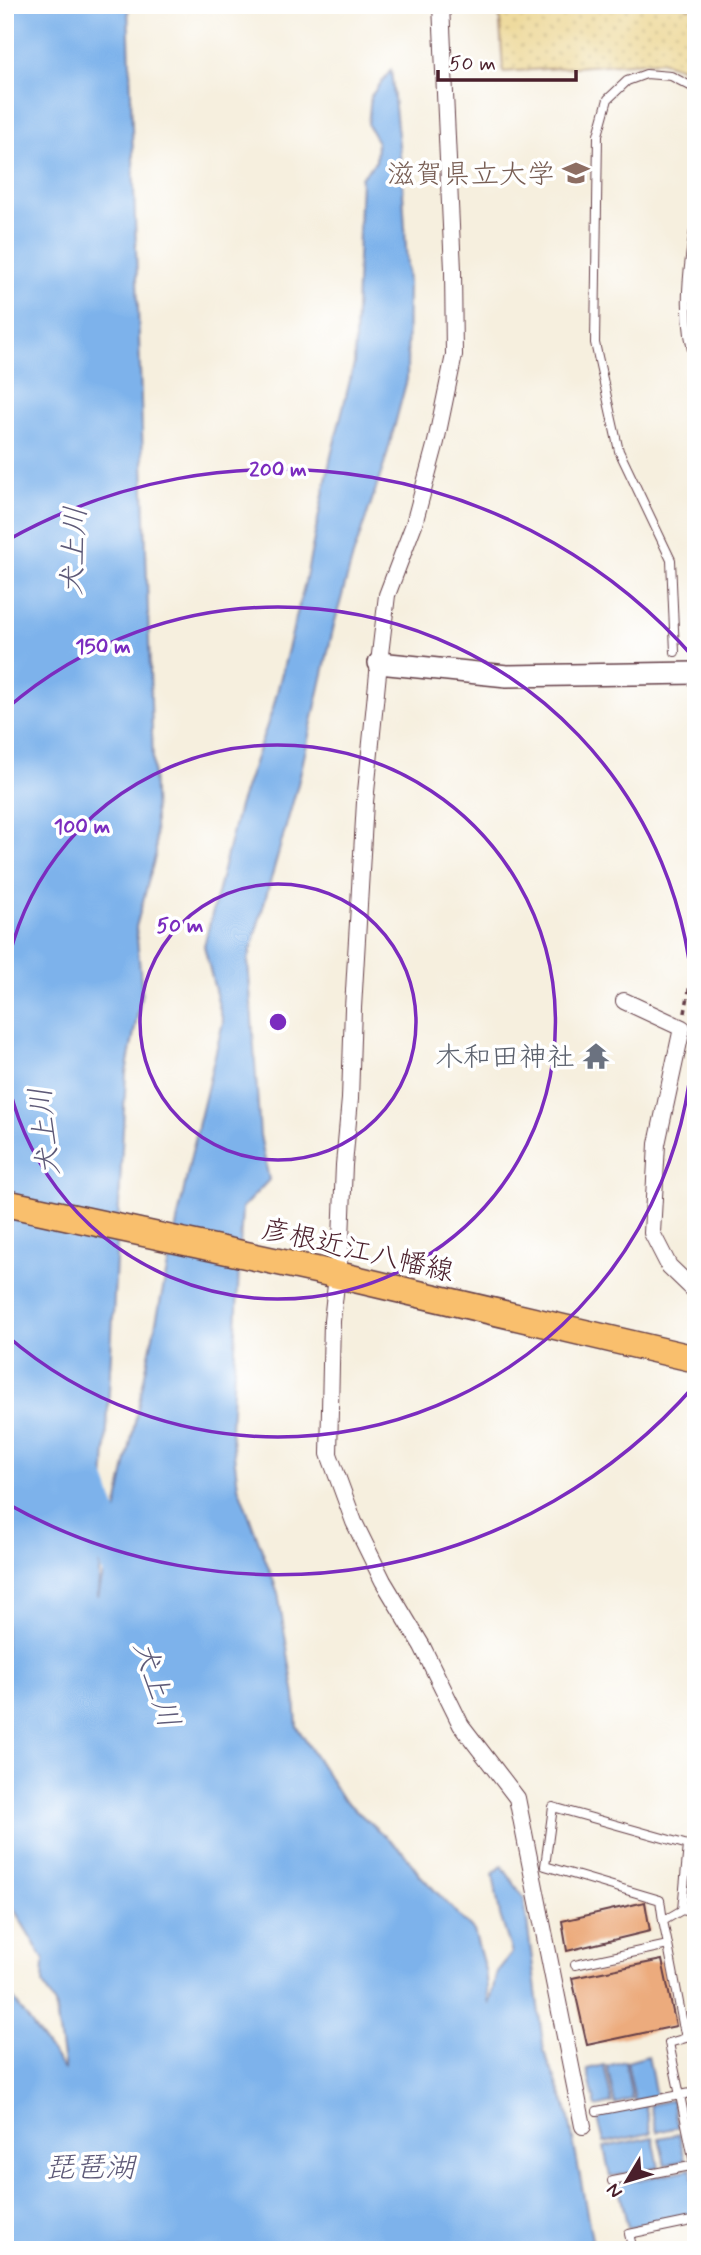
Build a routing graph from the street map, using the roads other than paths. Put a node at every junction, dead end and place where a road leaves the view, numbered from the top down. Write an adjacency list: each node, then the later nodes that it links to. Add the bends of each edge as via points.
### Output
1 (441, 5): 6 (street, via 454,355 414,524 387,595)
2 (696, 89): 5 (lane, via 671,76 646,74 627,81 608,99 598,135 595,343 619,451 671,560)
3 (696, 218): 4 (lane, via 686,306)
4 (696, 364)
5 (675, 652)
6 (379, 663): 7 (street, via 507,676); 10 (street, via 365,802 350,1099)
7 (696, 673)
8 (624, 1001): 11 (street, via 682,1028 657,1144 652,1233 669,1266)
9 (5, 1203): 10 (main road, 彦根近江八幡線)
10 (331, 1274): 12 (main road, 彦根近江八幡線); 23 (street, via 328,1454 354,1522 461,1725 517,1798)
11 (696, 1292)
12 (696, 1359)
13 (682, 1910): 14 (lane); 15 (lane); 15 (lane, via 688,1844 553,1807 545,1866 660,1900)
14 (696, 1913)
15 (663, 1921): 16 (lane)
16 (668, 1945): 17 (lane); 19 (lane)
17 (575, 1965)
18 (696, 2021): 19 (lane)
19 (683, 2024): 21 (lane, via 686,2038 669,2043)
20 (696, 2092): 21 (lane)
21 (680, 2094): 22 (lane); 24 (lane)
22 (597, 2111)
23 (583, 2126)
24 (695, 2167): 25 (lane)
25 (612, 2181)
26 (696, 2220): 27 (lane, via 629,2234)
27 (633, 2250)

